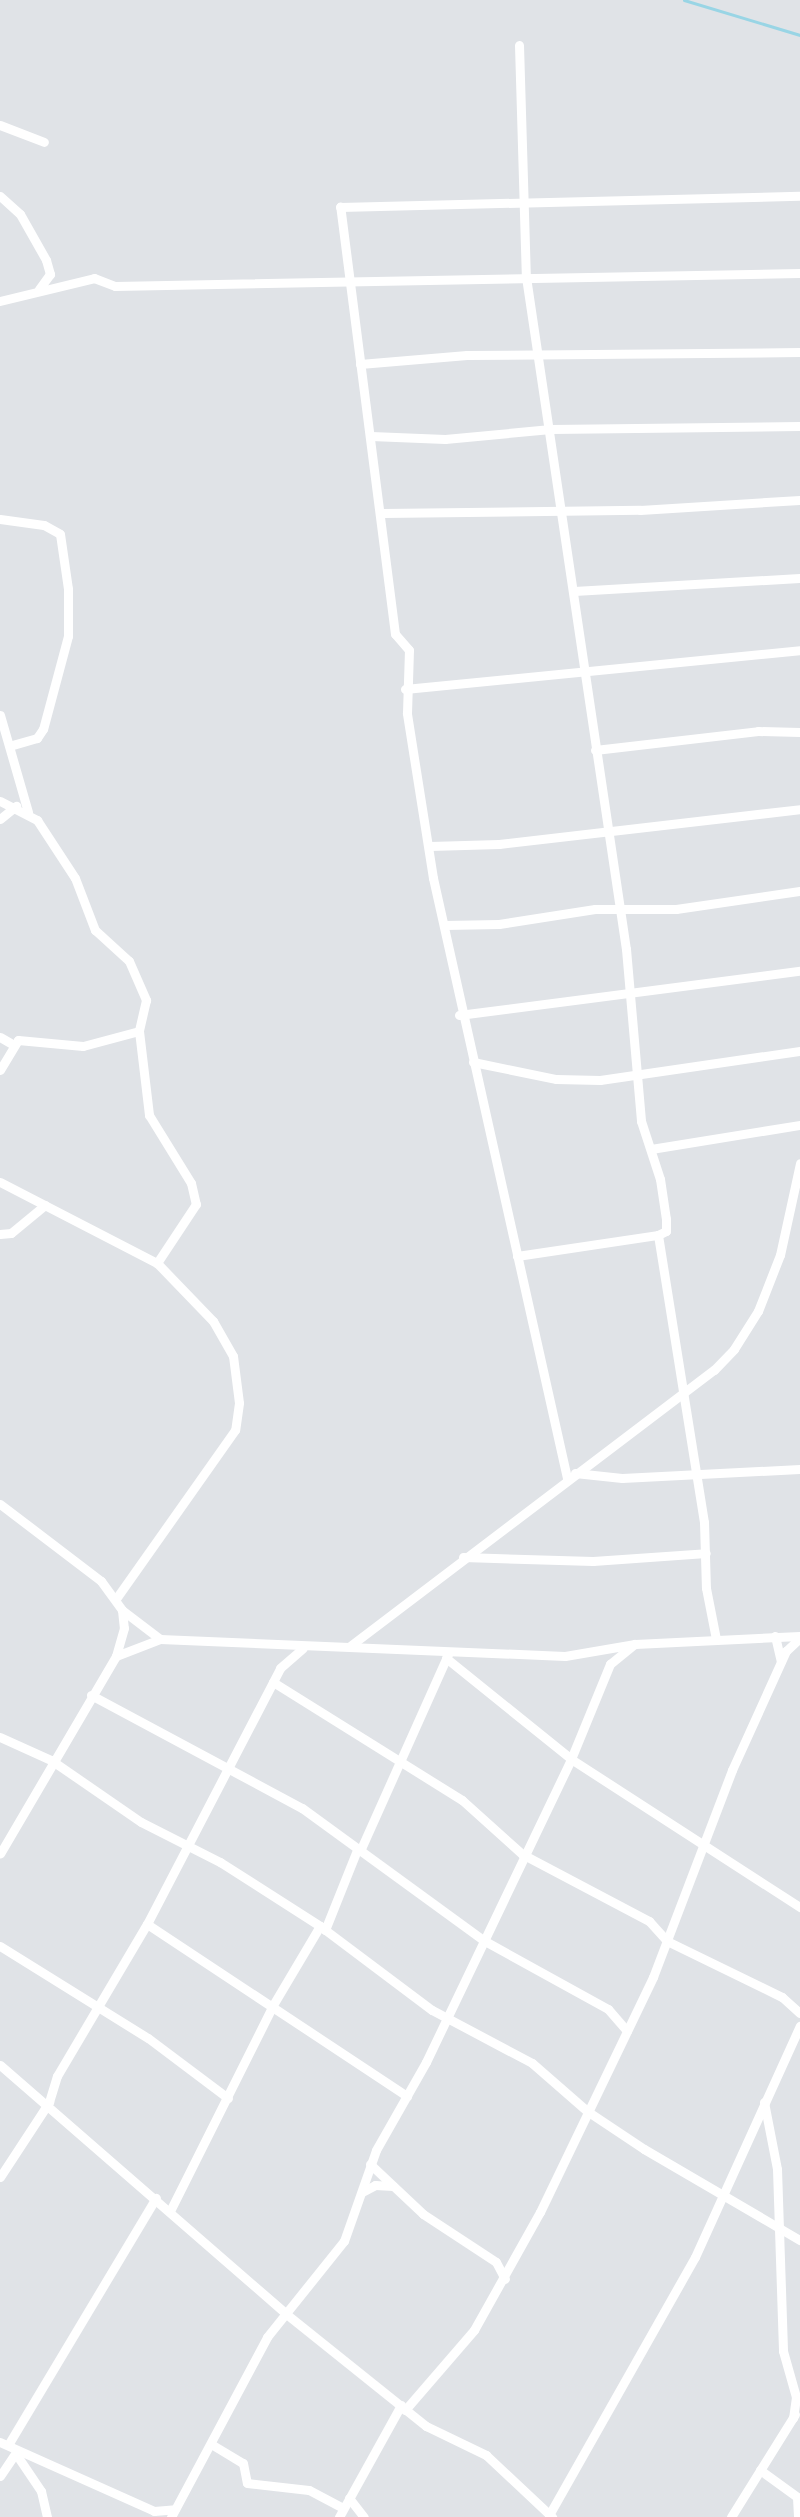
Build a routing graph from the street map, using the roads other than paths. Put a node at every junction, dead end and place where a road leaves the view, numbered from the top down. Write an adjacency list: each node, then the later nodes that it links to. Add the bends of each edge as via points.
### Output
1 (519, 45): 6 (street)
2 (0, 125): 3 (street)
3 (45, 142)
4 (0, 196): 10 (street, via 20,214 46,260 50,274)
5 (800, 196): 6 (street)
6 (520, 202): 8 (street); 9 (street, via 344,204 339,214)
7 (800, 273): 8 (street)
8 (526, 278): 9 (street); 13 (street)
9 (346, 283): 10 (street, via 115,286 94,278); 14 (street)
10 (39, 290): 11 (street)
11 (0, 301)
12 (800, 352): 13 (street)
13 (538, 356): 14 (street); 16 (street)
14 (360, 364): 17 (street)
15 (800, 426): 16 (street)
16 (551, 429): 17 (street, via 445,439); 19 (street)
17 (371, 436): 20 (street)
18 (800, 500): 19 (street)
19 (561, 510): 20 (street); 23 (street)
20 (383, 513): 26 (street, via 395,634 409,650)
21 (0, 519): 29 (street, via 44,525 60,534 69,590 68,636 43,729 37,738)
22 (800, 578): 23 (street)
23 (574, 591): 25 (street)
24 (800, 650): 25 (street)
25 (584, 671): 26 (street); 30 (street)
26 (405, 689): 37 (street)
27 (0, 715): 29 (street)
28 (800, 732): 30 (street, via 758,731)
29 (13, 745): 34 (street)
30 (595, 750): 36 (street)
31 (0, 801): 32 (street)
32 (16, 806): 34 (street); 35 (street)
33 (800, 809): 36 (street)
34 (28, 812): 44 (street, via 70,869 95,930 134,970 146,1000)
35 (0, 819)
36 (606, 832): 37 (street); 39 (street)
37 (430, 846): 40 (street)
38 (800, 891): 39 (street, via 676,909)
39 (617, 911): 40 (street); 42 (street)
40 (445, 925): 43 (street)
41 (800, 971): 42 (street)
42 (630, 993): 43 (street); 50 (street)
43 (459, 1015): 48 (street)
44 (139, 1031): 46 (street, via 83,1046 27,1041); 60 (street, via 149,1115 191,1183 196,1204)
45 (0, 1037): 46 (street)
46 (12, 1044): 49 (street)
47 (800, 1051): 50 (street)
48 (473, 1062): 50 (street, via 556,1079); 59 (street)
49 (0, 1070)
50 (637, 1075): 52 (street, via 641,1121)
51 (800, 1125): 52 (street)
52 (651, 1149): 58 (street, via 666,1220 666,1231)
53 (800, 1163): 56 (street)
54 (0, 1182): 55 (street)
55 (45, 1204): 57 (street, via 11,1233); 60 (street)
56 (797, 1205): 61 (street, via 768,1287 746,1333 714,1370)
57 (0, 1234)
58 (658, 1235): 59 (street); 61 (street)
59 (517, 1256): 64 (street)
60 (157, 1263): 68 (street, via 204,1310 228,1344 237,1370 238,1423)
61 (683, 1392): 63 (street); 64 (street)
62 (800, 1469): 63 (street, via 776,1474)
63 (696, 1473): 64 (street, via 622,1478); 66 (street)
64 (571, 1476): 67 (street)
65 (0, 1504): 68 (street, via 101,1581)
66 (706, 1553): 67 (street, via 593,1561); 73 (street)
67 (463, 1557): 75 (street)
68 (116, 1599): 69 (street)
69 (122, 1610): 72 (street); 77 (street, via 123,1642)
70 (775, 1636): 71 (street); 73 (street); 79 (street)
71 (800, 1637): 79 (street)
72 (160, 1639): 76 (street); 77 (street)
73 (716, 1640): 74 (street)
74 (635, 1644): 78 (street, via 565,1656); 84 (street, via 610,1664)
75 (350, 1646): 76 (street); 78 (street)
76 (303, 1648): 80 (street, via 280,1668)
77 (116, 1656): 81 (street)
78 (447, 1656): 83 (street); 84 (street)
79 (781, 1663): 88 (street, via 717,1805)
80 (273, 1682): 83 (street); 86 (street)
81 (91, 1695): 85 (street); 86 (street)
82 (0, 1737): 85 (street)
83 (400, 1758): 89 (street); 91 (street, via 462,1800)
84 (571, 1759): 88 (street); 91 (street)
85 (51, 1760): 87 (street, via 141,1822); 90 (street)
86 (229, 1768): 87 (street); 89 (street, via 302,1808)
87 (189, 1845): 95 (street); 96 (street)
88 (703, 1849): 94 (street); 98 (street)
89 (359, 1850): 92 (street); 93 (street)
90 (0, 1854)
91 (522, 1854): 97 (street); 98 (street, via 649,1921)
92 (370, 1859): 93 (street); 97 (street)
93 (354, 1866): 96 (street)
94 (800, 1907)
95 (147, 1924): 100 (street); 101 (street)
96 (320, 1926): 101 (street); 103 (street, via 364,1963)
97 (483, 1940): 103 (street); 105 (street, via 608,2009)
98 (667, 1941): 102 (street, via 782,1997); 105 (street)
99 (0, 1946): 100 (street)
100 (97, 2005): 107 (street); 110 (street)
101 (273, 2005): 108 (street); 110 (street)
102 (800, 2013)
103 (447, 2017): 108 (street); 113 (street, via 531,2063)
104 (800, 2026): 111 (street)
105 (627, 2031): 113 (street)
106 (0, 2065): 109 (street)
107 (50, 2095): 109 (street); 112 (street)
108 (407, 2096): 114 (street)
109 (38, 2097): 112 (street)
110 (228, 2098): 119 (street)
111 (764, 2102): 118 (street); 122 (street, via 777,2169)
112 (47, 2105): 115 (street); 120 (street)
113 (587, 2111): 118 (street); 124 (street)
114 (370, 2164): 116 (street); 117 (street)
115 (0, 2177)
116 (393, 2186): 117 (street, via 375,2185); 125 (street, via 423,2214)
117 (362, 2192): 127 (street, via 344,2241)
118 (723, 2194): 122 (street); 143 (street, via 695,2256)
119 (173, 2197): 120 (street); 121 (street)
120 (158, 2200): 121 (street); 132 (street)
121 (170, 2211): 127 (street)
122 (779, 2228): 123 (street); 128 (street, via 783,2351)
123 (800, 2241)
124 (516, 2260): 125 (street); 126 (street)
125 (496, 2262): 126 (street)
126 (504, 2279): 130 (street, via 442,2374)
127 (285, 2313): 130 (street); 133 (street, via 254,2358)
128 (796, 2378): 131 (street)
129 (800, 2407): 131 (street)
130 (403, 2408): 139 (street); 143 (street, via 486,2455)
131 (793, 2418): 135 (street)
132 (4, 2444): 134 (street)
133 (211, 2444): 141 (street); 142 (street, via 243,2463 247,2483 309,2490)
134 (17, 2452): 136 (street); 141 (street, via 153,2511); 144 (street, via 41,2491)
135 (760, 2470): 137 (street); 138 (street)
136 (0, 2476)
137 (768, 2481): 138 (street); 140 (street)
138 (752, 2484): 146 (street)
139 (349, 2498): 142 (street); 145 (street)
140 (799, 2498): 147 (street)
141 (173, 2513)
142 (341, 2513)
143 (547, 2515)
144 (47, 2517)
145 (364, 2517)
146 (731, 2517)
147 (798, 2517)

